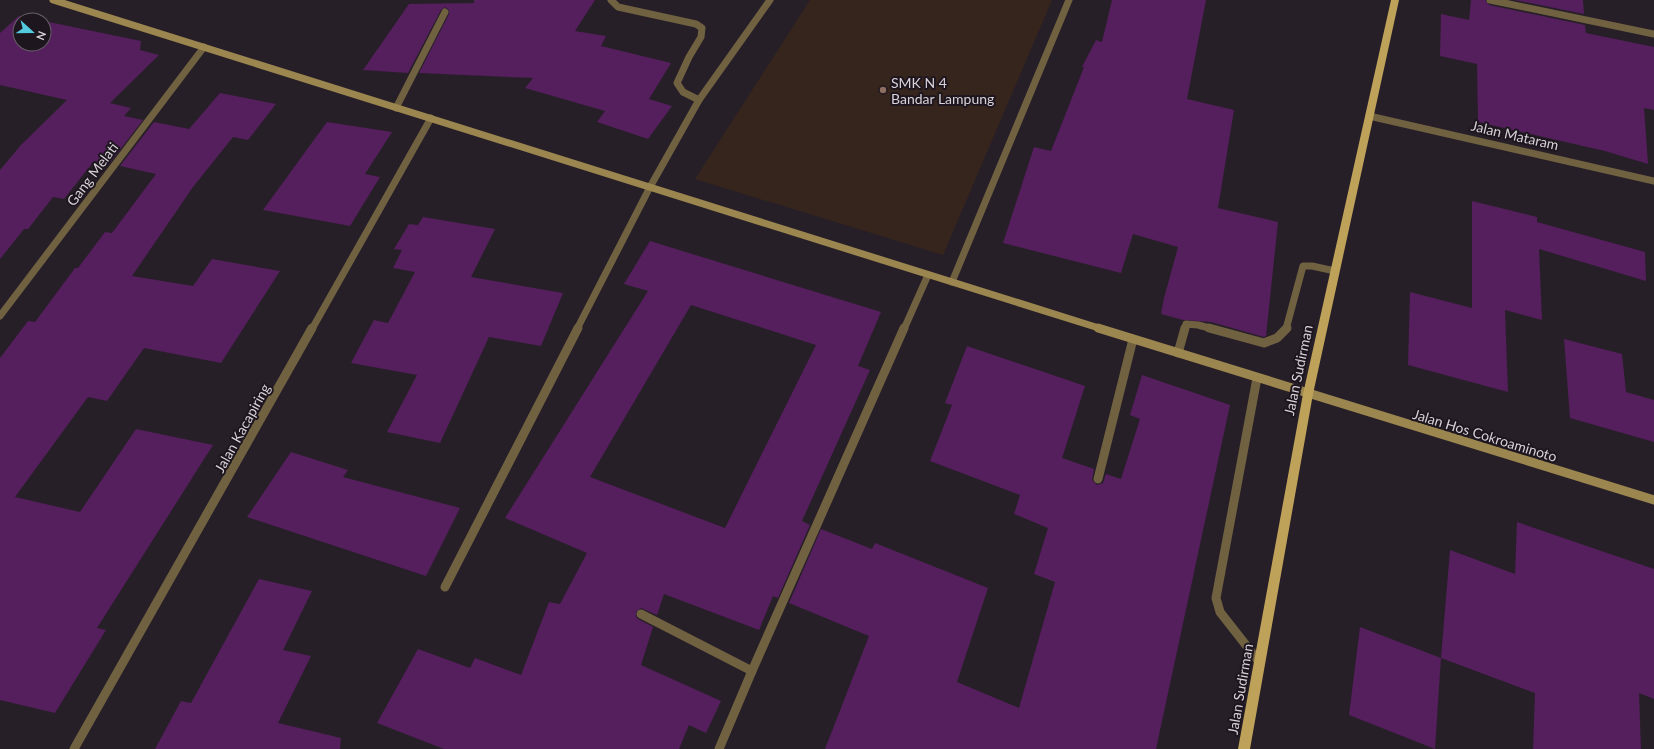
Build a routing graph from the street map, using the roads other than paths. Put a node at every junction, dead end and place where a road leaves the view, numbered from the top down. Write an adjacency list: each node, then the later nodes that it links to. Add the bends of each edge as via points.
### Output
1 (54, 0): 9 (street, Jalan Hos Cokroaminoto)
2 (612, 0): 10 (street, via 618,7 696,24 702,28 677,83 686,95)
3 (770, 0): 10 (street)
4 (1069, 0): 18 (street)
5 (1395, 0): 12 (main road, Jalan Sudirman)
6 (1490, 0): 8 (street)
7 (445, 12): 11 (street)
8 (1654, 34)
9 (204, 47): 11 (street, Jalan Hos Cokroaminoto); 19 (street, Gang Melati)
10 (699, 100): 15 (street)
11 (396, 108): 13 (street, Jalan Hos Cokroaminoto)
12 (1369, 116): 14 (street, Jalan Mataram); 16 (main road, Jalan Sudirman)
13 (431, 118): 15 (street, Jalan Hos Cokroaminoto); 30 (street, Jalan Kacapiring)
14 (1654, 181)
15 (650, 187): 17 (street, Jalan Hos Cokroaminoto); 26 (street)
16 (1335, 271): 21 (street, via 1303,266 1286,330 1277,338 1264,343 1186,324); 23 (main road, Jalan Sudirman)
17 (928, 275): 18 (street, Jalan Hos Cokroaminoto); 29 (street)
18 (952, 282): 20 (street, Jalan Hos Cokroaminoto)
19 (0, 316)
20 (1133, 339): 21 (street, Jalan Hos Cokroaminoto); 24 (street)
21 (1178, 353): 22 (street, Jalan Hos Cokroaminoto)
22 (1258, 378): 23 (street, Jalan Hos Cokroaminoto); 28 (street, via 1216,598 1220,612)
23 (1308, 394): 25 (street, Jalan Hos Cokroaminoto); 28 (main road, Jalan Sudirman)
24 (1098, 479)
25 (1654, 500)
26 (445, 587)
27 (641, 614): 29 (street)
28 (1260, 663): 32 (main road, Jalan Sudirman)
29 (752, 671): 31 (street)
30 (74, 749)
31 (719, 749)
32 (1244, 749)

